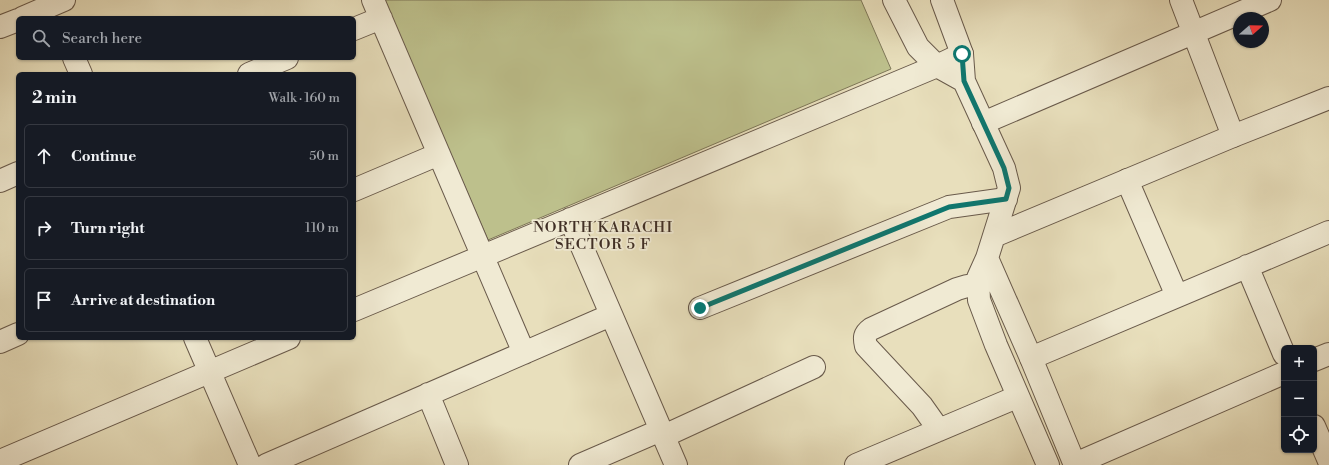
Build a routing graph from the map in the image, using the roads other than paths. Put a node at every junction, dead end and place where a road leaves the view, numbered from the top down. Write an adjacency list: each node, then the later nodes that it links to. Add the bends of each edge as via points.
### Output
1 (894, 0): 15 (street, via 918,47)
2 (1181, 0): 11 (street)
3 (1270, 0): 11 (street)
4 (946, 1): 12 (street)
5 (55, 6): 7 (street)
6 (377, 9): 10 (street); 22 (street)
7 (28, 16)
8 (16, 21): 9 (street)
9 (0, 27)
10 (356, 27)
11 (1193, 32): 20 (street); 21 (street)
12 (962, 54): 15 (street); 18 (street)
13 (75, 60): 16 (street)
14 (282, 60): 17 (street)
15 (937, 66): 18 (street); 28 (street)
16 (80, 72)
17 (254, 72)
18 (964, 81): 20 (street)
19 (1329, 98): 21 (street)
20 (983, 122): 27 (street, via 1004,168 1009,188)
21 (1233, 136): 24 (street)
22 (439, 154): 26 (street); 31 (street)
23 (16, 174): 25 (street)
24 (1127, 180): 30 (street); 35 (street)
25 (0, 181)
26 (356, 189)
27 (1006, 199): 30 (street); 36 (street, via 949,207)
28 (570, 219): 31 (street); 38 (street)
29 (1329, 232): 33 (street)
30 (994, 236): 32 (street)
31 (482, 256): 37 (street); 44 (street)
32 (987, 258): 34 (street, via 978,278); 46 (street)
33 (1247, 266): 35 (street); 43 (street)
34 (979, 286): 52 (street, via 980,300); 53 (street, via 957,289 871,329 866,332 864,338 866,346 922,406)
35 (1177, 296): 46 (street)
36 (700, 308)
37 (356, 309)
38 (611, 314): 44 (street); 54 (street)
39 (16, 335): 42 (street)
40 (196, 340): 49 (street)
41 (284, 340): 49 (street)
42 (0, 342)
43 (1281, 347)
44 (524, 353): 51 (street)
45 (1329, 354): 47 (street)
46 (1031, 358): 58 (street)
47 (1317, 359)
48 (814, 367): 54 (street)
49 (209, 372): 56 (street); 59 (street)
50 (1281, 374): 58 (street)
51 (428, 394): 60 (street); 61 (street)
52 (1017, 397): 53 (street); 65 (street)
53 (939, 430): 64 (street)
54 (662, 433): 62 (street); 63 (street)
55 (1317, 433): 57 (street)
56 (0, 461)
57 (1329, 461)
58 (1075, 464)
59 (250, 465)
60 (266, 465)
61 (457, 465)
62 (580, 465)
63 (676, 465)
64 (856, 465)
65 (1048, 465)

